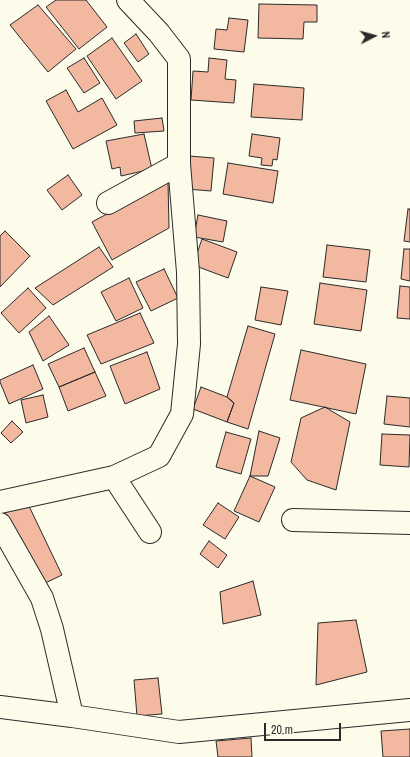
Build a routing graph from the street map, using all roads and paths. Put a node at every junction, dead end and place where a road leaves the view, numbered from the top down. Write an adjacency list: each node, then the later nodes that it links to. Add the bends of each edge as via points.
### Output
1 (128, 0): 2 (street, via 180,59)
2 (179, 164): 3 (street); 4 (street, via 188,272 189,344 182,414 159,456)
3 (108, 203)
4 (114, 476): 5 (street); 9 (street)
5 (0, 502)
6 (293, 520): 7 (street)
7 (410, 523)
8 (0, 524): 12 (street, via 42,598 52,629)
9 (150, 532)
10 (0, 707): 12 (street)
11 (410, 710): 12 (street, via 179,732)
12 (72, 716)

